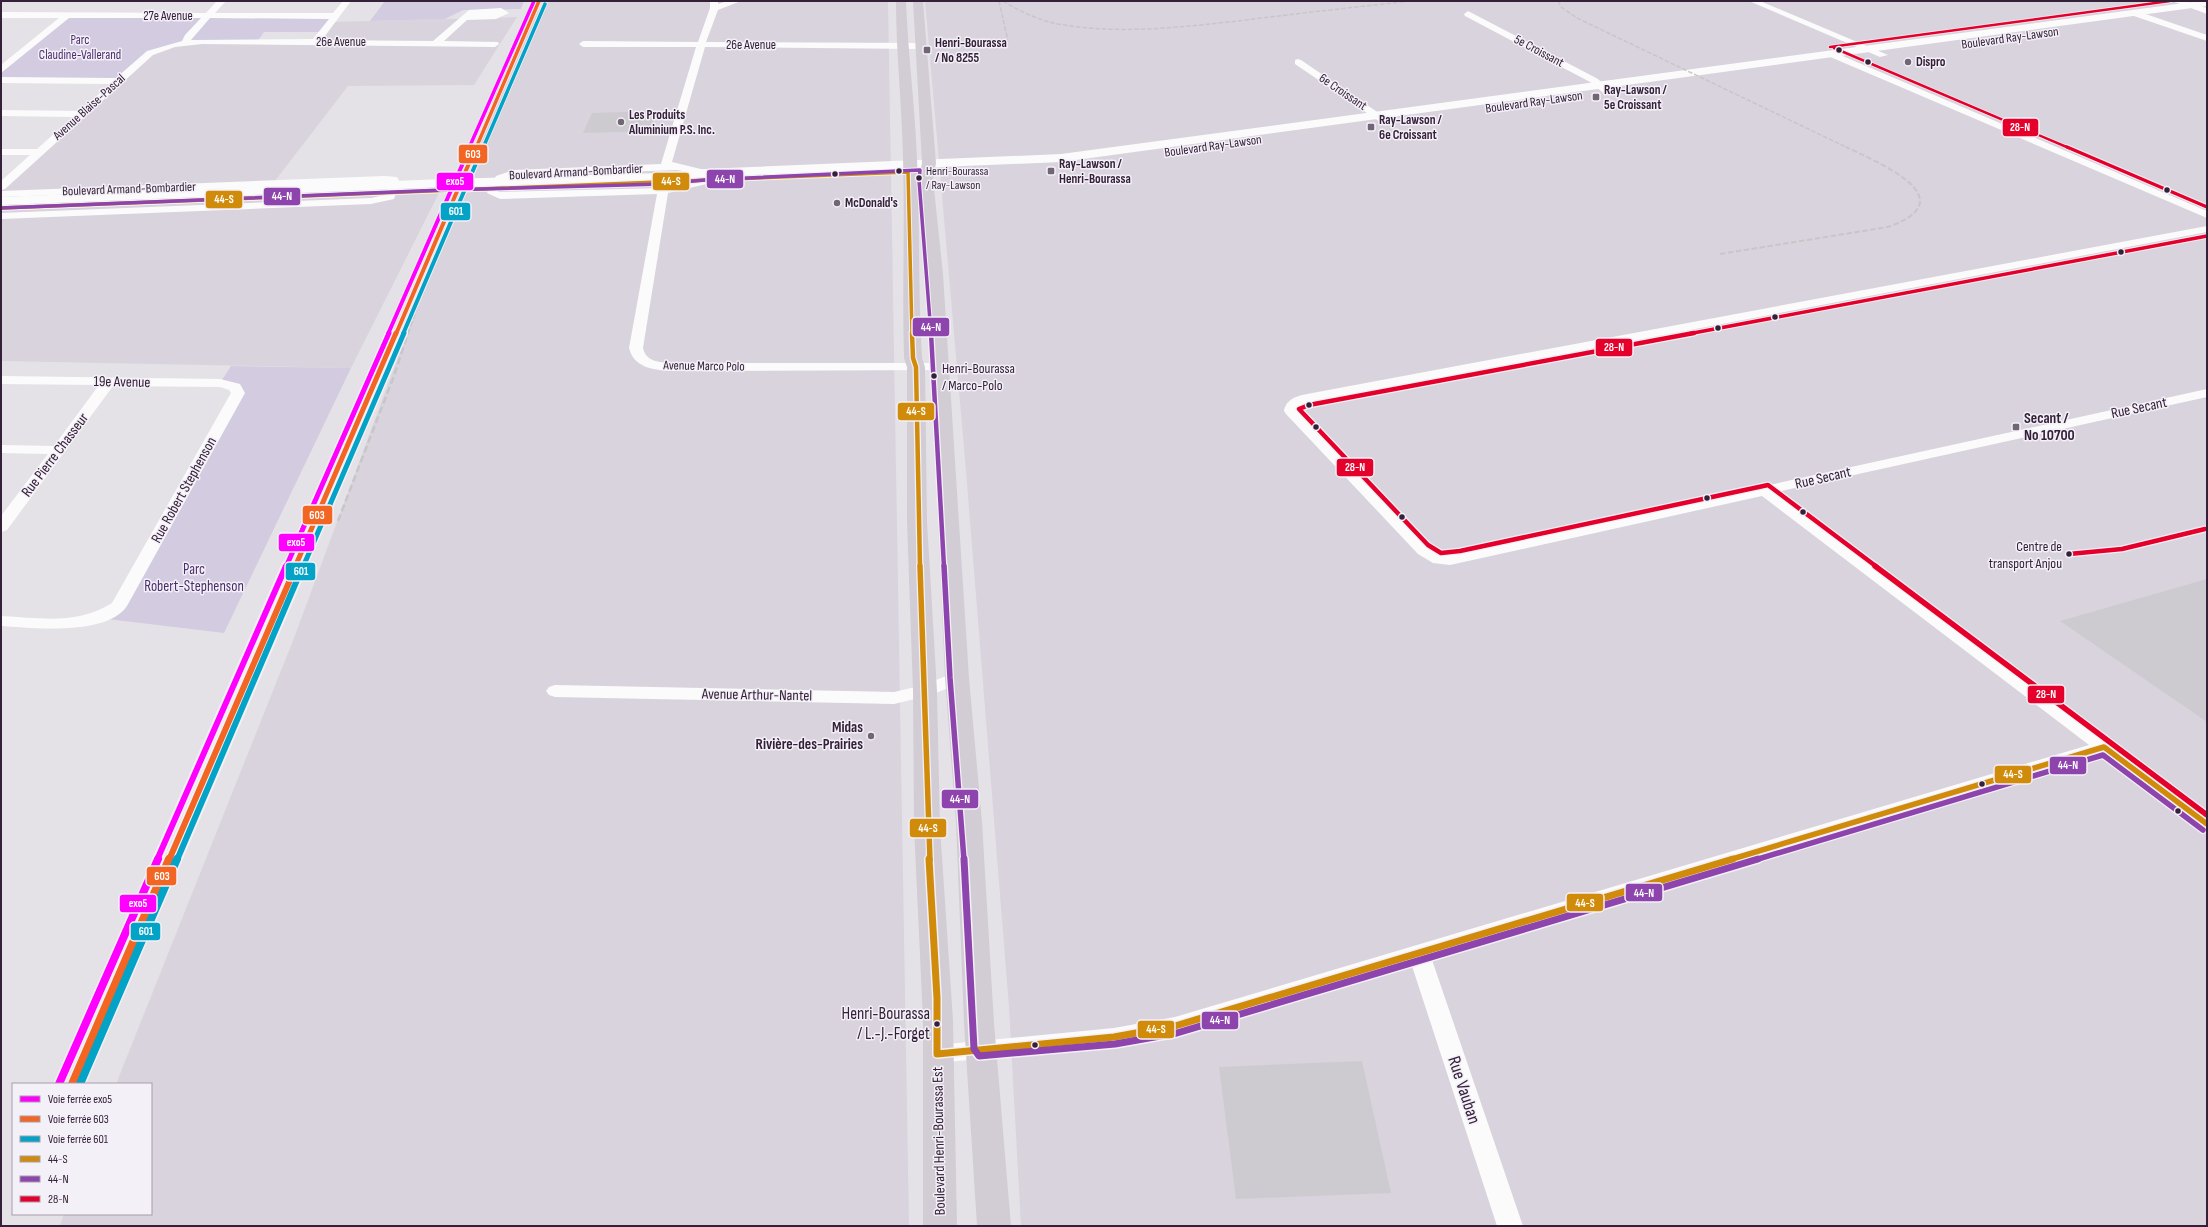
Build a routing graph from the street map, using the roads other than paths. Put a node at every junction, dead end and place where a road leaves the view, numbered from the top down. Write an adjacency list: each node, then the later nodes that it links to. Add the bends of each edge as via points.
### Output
1 (222, 1): 16 (street)
2 (347, 1): 17 (street)
3 (737, 1): 8 (street)
4 (901, 1): 28 (main road, Boulevard Henri-Bourassa Est)
5 (918, 1): 27 (main road)
6 (1753, 1): 29 (street)
7 (2176, 1): 10 (street)
8 (714, 4): 26 (street)
9 (2207, 4): 10 (street, Boulevard Ray-Lawson)
10 (2191, 6): 11 (street); 12 (street, Boulevard Ray-Lawson)
11 (2207, 11): 19 (street, Boulevard Ray-Lawson)
12 (2134, 13): 19 (street); 29 (street, Boulevard Ray-Lawson)
13 (1468, 14): 37 (street, 5e Croissant, via 1595,81)
14 (1, 15): 15 (street, 27e Avenue)
15 (67, 15): 16 (street, 27e Avenue); 34 (street)
16 (208, 16): 17 (street, 27e Avenue); 22 (street, via 188,37)
17 (335, 16): 21 (street)
18 (466, 18): 23 (street)
19 (2149, 18): 20 (street); 31 (street, Boulevard Ray-Lawson)
20 (2207, 38)
21 (316, 42): 22 (street, 26e Avenue); 23 (street, 26e Avenue)
22 (186, 43): 36 (street, Avenue Blaise-Pascal, via 154,51)
23 (436, 43): 24 (street, 26e Avenue)
24 (495, 44)
25 (583, 44): 26 (street, 26e Avenue)
26 (701, 45): 28 (street, 26e Avenue); 45 (street, via 666,164)
27 (919, 46): 28 (street, 26e Avenue); 47 (main road)
28 (902, 47): 46 (main road, Boulevard Henri-Bourassa Est)
29 (1870, 49): 30 (street, Boulevard Ray-Lawson); 31 (street)
30 (1831, 54): 32 (street); 37 (street, Boulevard Ray-Lawson)
31 (1884, 54): 32 (street, Boulevard Ray-Lawson)
32 (1845, 60): 37 (street, Boulevard Ray-Lawson); 55 (street)
33 (1298, 62): 40 (street, 6e Croissant)
34 (1, 70)
35 (1, 80): 36 (street)
36 (118, 81): 39 (street, Avenue Blaise-Pascal)
37 (1604, 89): 40 (street, Boulevard Ray-Lawson); 41 (street, Boulevard Ray-Lawson)
38 (1, 113): 39 (street)
39 (82, 114): 44 (street, Avenue Blaise-Pascal)
40 (1376, 115): 41 (street, 6e Croissant); 42 (street, Boulevard Ray-Lawson)
41 (1387, 122): 42 (street, Boulevard Ray-Lawson)
42 (1347, 123): 47 (street, Boulevard Ray-Lawson, via 1070,165)
43 (1, 152): 44 (street)
44 (40, 152): 50 (street, Avenue Blaise-Pascal)
45 (677, 167): 48 (street, Boulevard Armand-Bombardier); 49 (street, Boulevard Armand-Bombardier, via 514,173 500,178 492,193 500,196)
46 (909, 168): 47 (street, Boulevard Ray-Lawson); 48 (street, Boulevard Armand-Bombardier); 58 (main road, Boulevard Henri-Bourassa Est, via 910,280 913,358)
47 (928, 168): 59 (main road)
48 (708, 176): 49 (street, Boulevard Armand-Bombardier)
49 (664, 183): 52 (street, Boulevard Armand-Bombardier); 58 (street, Avenue Marco Polo, via 636,348 636,354 641,360 678,368)
50 (1, 187)
51 (1, 194): 56 (street, Boulevard Armand-Bombardier, via 353,180 388,179 395,182 390,197 371,201)
52 (161, 198): 53 (street, Boulevard Armand-Bombardier); 54 (street, Boulevard Armand-Bombardier)
53 (1, 201)
54 (1, 208)
55 (2207, 215)
56 (1, 216)
57 (2207, 229): 66 (street, Rue Secant, via 1298,401 1292,406 1291,411 1424,551 1439,560 1461,558)
58 (916, 367): 59 (street); 70 (main road, Boulevard Henri-Bourassa Est, via 916,514)
59 (939, 367): 69 (main road, via 946,453)
60 (1, 380): 61 (street, 19e Avenue)
61 (109, 382): 62 (street, 19e Avenue, via 220,383 235,387); 65 (street, Rue Pierre Chasseur)
62 (238, 393): 68 (street, Rue Robert Stephenson, via 119,606 99,618 86,622)
63 (2207, 393): 66 (street, Rue Secant)
64 (1, 449): 65 (street)
65 (59, 450): 67 (street, Rue Pierre Chasseur)
66 (1765, 491): 72 (street)
67 (1, 527)
68 (1, 621)
69 (957, 678): 70 (street, Avenue Arthur-Nantel); 75 (main road, via 970,822)
70 (925, 690): 71 (street, Avenue Arthur-Nantel, via 894,698); 76 (main road, Boulevard Henri-Bourassa Est, via 927,827 938,1020)
71 (555, 691)
72 (2104, 747): 73 (street); 74 (street)
73 (2207, 824)
74 (1418, 954): 75 (street, via 1175,1026 1114,1037); 79 (street, Rue Vauban)
75 (981, 1049): 76 (street); 78 (main road)
76 (937, 1054): 77 (main road, Boulevard Henri-Bourassa Est)
77 (940, 1226)
78 (994, 1226)
79 (1510, 1226)

